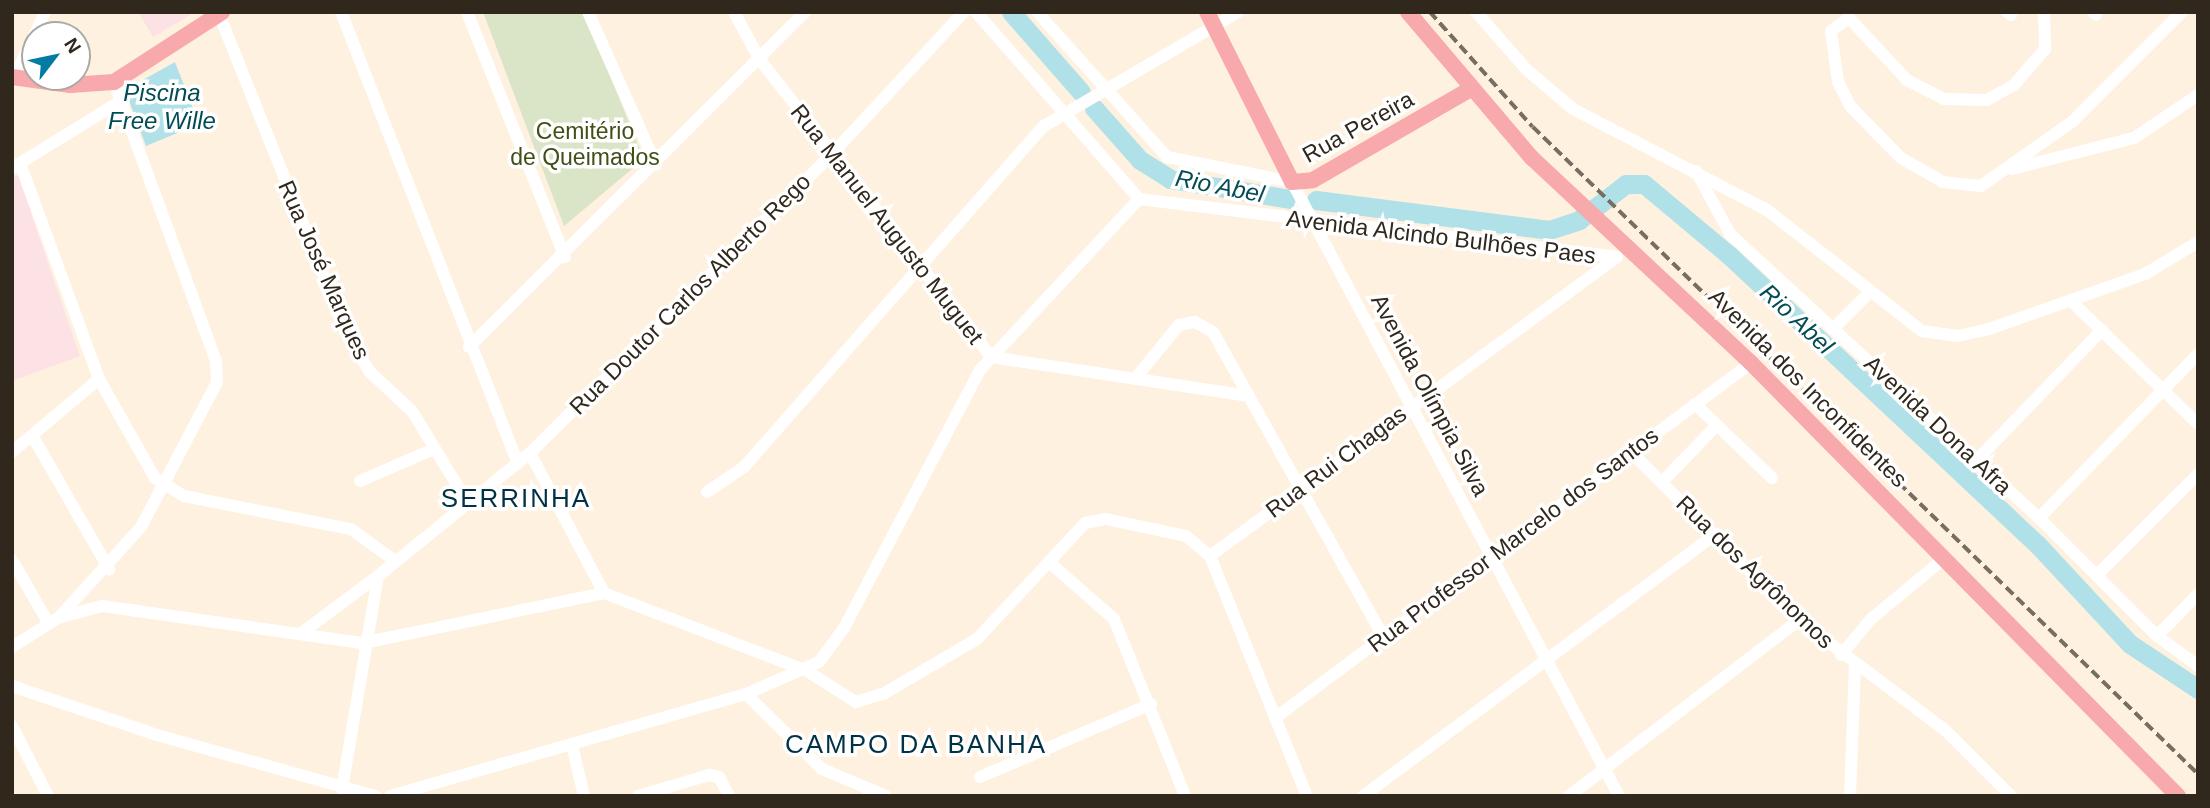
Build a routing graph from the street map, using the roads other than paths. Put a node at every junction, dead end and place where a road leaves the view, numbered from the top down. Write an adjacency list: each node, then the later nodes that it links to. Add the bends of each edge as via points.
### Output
1 (45, 12): 19 (street)
2 (341, 12): 43 (street)
3 (467, 12): 36 (street)
4 (588, 12): 27 (street)
5 (734, 12): 18 (street, Rua Manuel Augusto Muguet)
6 (805, 12): 18 (street)
7 (964, 12): 26 (street, Rua Doutor Carlos Alberto Rego)
8 (976, 12): 25 (street)
9 (1037, 12): 21 (street, Rua Pereira)
10 (1238, 12): 17 (street)
11 (1408, 12): 22 (main road, Avenida dos Inconfidentes)
12 (1476, 12): 30 (street, via 1526,69 1573,109)
13 (2043, 12): 16 (street, via 2045,49 2006,91 1977,102 1944,99 1907,80)
14 (2182, 12): 29 (street, via 2073,121)
15 (221, 13): 20 (main road); 56 (street, Rua José Marques, via 348,337 370,372 405,401)
16 (1847, 15): 29 (street, via 1831,31 1838,82 1851,107 1894,152 1956,186 1981,186)
17 (1211, 19): 21 (street); 31 (main road, Avenida Olímpia Silva)
18 (760, 60): 26 (street, Rua Manuel Augusto Muguet); 27 (street)
19 (13, 78): 20 (main road, via 70,85)
20 (114, 82): 24 (street)
21 (1101, 90): 25 (street); 31 (street, Rua Pereira, via 1167,157)
22 (1469, 90): 31 (main road, Rua Pereira, via 1313,180); 35 (main road, Avenida dos Inconfidentes)
23 (2198, 95): 29 (street, via 2134,138)
24 (121, 101): 28 (street); 66 (street, via 218,372)
25 (1063, 112): 32 (street); 38 (street)
26 (831, 155): 38 (street, Rua Manuel Augusto Muguet); 59 (street, Rua Doutor Carlos Alberto Rego)
27 (656, 165): 36 (street)
28 (16, 166): 48 (street)
29 (2012, 170)
30 (1696, 171): 39 (street, via 1767,210); 41 (street, Avenida Dona Afra, via 1730,234)
31 (1294, 186): 33 (street, Avenida Olímpia Silva)
32 (1139, 199): 33 (street, Avenida Alcindo Bulhões Paes); 45 (street)
33 (1310, 216): 37 (street, Avenida Alcindo Bulhões Paes); 52 (street, Avenida Olímpia Silva)
34 (2198, 242): 40 (street, via 2144,274)
35 (1634, 251): 37 (street, Rua Rui Chagas); 46 (main road, Avenida dos Inconfidentes)
36 (565, 257): 43 (street)
37 (1615, 257): 52 (street, Rua Rui Chagas)
38 (916, 264): 45 (street, Rua Manuel Augusto Muguet); 68 (street, via 744,467)
39 (1870, 292): 40 (street, via 1913,327 1958,336); 41 (street)
40 (2072, 302): 42 (street)
41 (1833, 329): 60 (street, Avenida Dona Afra)
42 (2102, 330): 49 (street); 60 (street)
43 (469, 347): 61 (street)
44 (2198, 354): 49 (street)
45 (991, 357): 47 (street, Rua Manuel Augusto Muguet); 94 (street, via 844,628)
46 (1751, 363): 51 (street, Rua Professor Marcelo dos Santos); 74 (main road, Avenida dos Inconfidentes)
47 (1138, 375): 50 (street, Rua Manuel Augusto Muguet); 50 (street, via 1171,332 1195,321 1213,332)
48 (99, 379): 55 (street); 66 (street, via 134,448)
49 (2163, 389): 53 (street); 70 (street)
50 (1249, 396): 67 (street)
51 (1695, 404): 54 (street); 58 (street, Rua Professor Marcelo dos Santos)
52 (1411, 406): 67 (street, Rua Rui Chagas); 73 (street, Avenida Olímpia Silva)
53 (2198, 424)
54 (1717, 425): 63 (street); 65 (street)
55 (32, 435): 57 (street); 78 (street)
56 (434, 449): 64 (street); 69 (street, Rua José Marques)
57 (12, 452)
58 (1631, 452): 65 (street, Rua dos Agrônomos); 73 (street, Rua Professor Marcelo dos Santos)
59 (530, 453): 61 (street, Rua Doutor Carlos Alberto Rego); 81 (street)
60 (1976, 461): 70 (street, Avenida Dona Afra)
61 (518, 464): 69 (street, Rua Doutor Carlos Alberto Rego)
62 (2198, 474): 79 (street)
63 (1772, 478)
64 (360, 481)
65 (1662, 482): 71 (street, Rua dos Agrônomos)
66 (164, 487): 76 (street, via 351,529); 78 (street)
67 (1300, 489): 72 (street, Rua Rui Chagas); 86 (street)
68 (707, 492)
69 (468, 503): 76 (street, Rua Doutor Carlos Alberto Rego)
70 (2039, 518): 79 (street, Avenida Dona Afra)
71 (1716, 534): 83 (street, Rua dos Agrônomos); 91 (street)
72 (1210, 556): 77 (street, via 1186,536 1094,520 1075,530); 98 (street)
73 (1491, 557): 86 (street, Rua Professor Marcelo dos Santos); 91 (street, Avenida Olímpia Silva)
74 (1946, 558): 90 (street, via 1871,619); 120 (main road, Avenida dos Inconfidentes)
75 (12, 560): 84 (street)
76 (395, 561): 80 (street, Rua Doutor Carlos Alberto Rego)
77 (1049, 562): 94 (street, via 977,639 875,698 846,700); 97 (street, via 1114,619)
78 (109, 569): 84 (street)
79 (2097, 575): 87 (street, Avenida Dona Afra)
80 (378, 576): 85 (street, Rua Doutor Carlos Alberto Rego); 88 (street)
81 (604, 593): 88 (street); 94 (street)
82 (2198, 594): 87 (street)
83 (1799, 620): 90 (street, Rua dos Agrônomos); 101 (street)
84 (53, 621): 85 (street, via 117,606); 89 (street)
85 (300, 634): 88 (street)
86 (1382, 636): 98 (street, Rua Professor Marcelo dos Santos)
87 (2157, 636): 93 (street, Avenida Dona Afra)
88 (363, 643): 103 (street)
89 (12, 647)
90 (1841, 655): 92 (street, Rua dos Agrônomos)
91 (1546, 661): 101 (street, Avenida Olímpia Silva); 115 (street)
92 (1855, 665): 118 (street); 119 (street, Rua dos Agrônomos, via 1945,730)
93 (2198, 666)
94 (807, 671): 96 (street)
95 (12, 686): 103 (street)
96 (746, 694): 100 (street); 112 (street, via 822,769)
97 (1151, 704): 102 (street); 113 (street)
98 (1275, 718): 114 (street)
99 (12, 726): 106 (street)
100 (572, 745): 104 (street); 109 (street)
101 (1605, 769): 116 (street); 117 (street, Avenida Olímpia Silva)
102 (981, 777)
103 (342, 789): 107 (street)
104 (443, 790): 105 (street)
105 (407, 794): 108 (street)
106 (48, 796)
107 (376, 796)
108 (390, 796)
109 (584, 796)
110 (638, 796): 111 (street, via 709,775 719,777)
111 (729, 796)
112 (886, 796)
113 (1185, 796)
114 (1307, 796)
115 (1363, 796)
116 (1569, 796)
117 (1619, 796)
118 (1850, 796)
119 (2011, 796)
120 (2178, 796)

